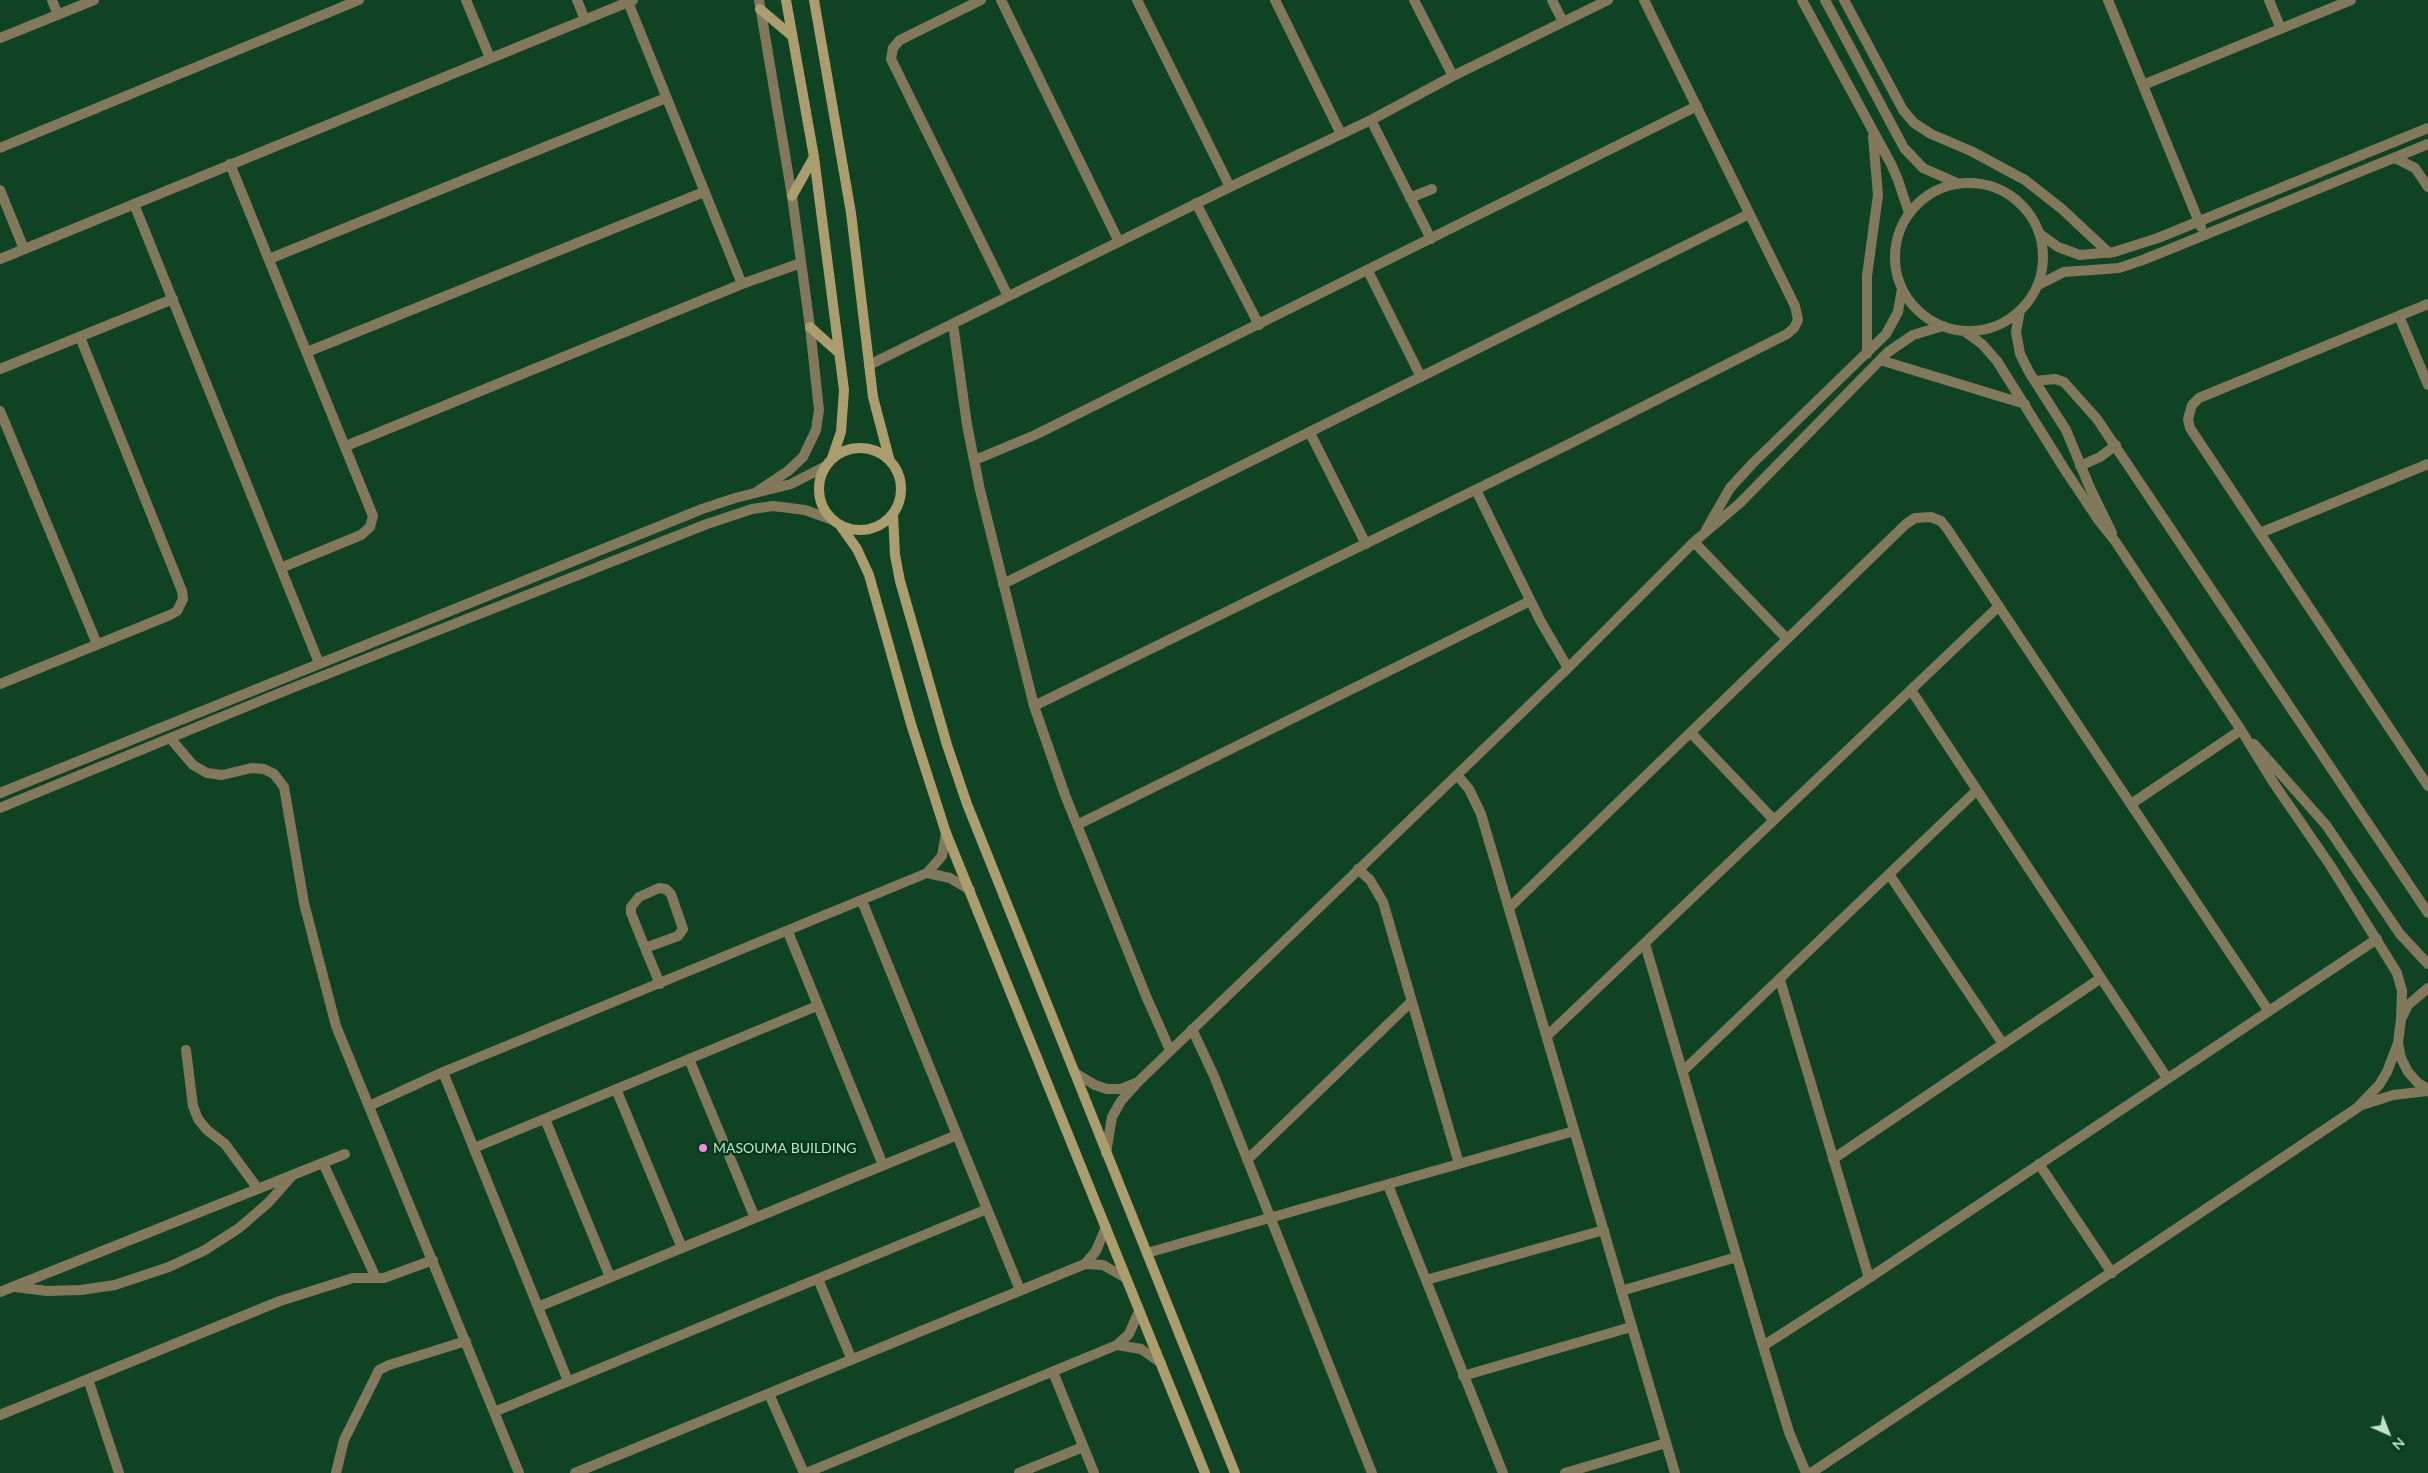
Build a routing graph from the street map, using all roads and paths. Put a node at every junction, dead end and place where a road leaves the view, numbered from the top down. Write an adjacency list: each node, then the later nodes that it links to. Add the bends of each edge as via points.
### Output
1 (52, 0): 24 (street)
2 (94, 0): 24 (street)
3 (357, 0): 40 (street)
4 (466, 0): 30 (street)
5 (577, 0): 25 (street)
6 (786, 0): 28 (street)
7 (814, 0): 85 (street, via 848,194)
8 (981, 0): 70 (street, via 900,40 893,48 891,59)
9 (1001, 0): 60 (street)
10 (1138, 0): 45 (street)
11 (1275, 0): 38 (street)
12 (1414, 0): 31 (street)
13 (1552, 0): 26 (street)
14 (1608, 0): 26 (street)
15 (1644, 0): 34 (street)
16 (1802, 0): 37 (street)
17 (1825, 0): 44 (street, via 1904,148 1924,168)
18 (1844, 0): 62 (street, via 1903,110 1914,122 1931,134 2026,180)
19 (2108, 0): 32 (street)
20 (2269, 0): 27 (street)
21 (2351, 0): 27 (street)
22 (630, 1): 25 (street); 33 (street)
23 (759, 4): 28 (street); 50 (street)
24 (58, 15): 29 (street)
25 (585, 20): 30 (street)
26 (1563, 22): 31 (street)
27 (2281, 29): 32 (street)
28 (792, 36): 41 (street)
29 (0, 38)
30 (490, 58): 43 (street)
31 (1453, 76): 35 (street)
32 (2143, 85): 56 (street)
33 (666, 98): 49 (street); 64 (street)
34 (1697, 106): 55 (street); 59 (street)
35 (1371, 120): 38 (street); 51 (street)
36 (2428, 128): 56 (street)
37 (1872, 130): 54 (street, via 1898,180); 83 (street, via 1878,195 1867,276)
38 (1341, 134): 45 (street)
39 (2428, 144): 42 (street)
40 (0, 148)
41 (814, 157): 50 (street); 82 (street)
42 (2395, 158): 46 (street, via 2416,168); 58 (street)
43 (230, 164): 53 (street); 64 (street)
44 (1957, 183): 54 (street, via 1930,193); 57 (street, via 1975,182 2008,193 2022,204)
45 (1230, 187): 52 (street)
46 (2428, 187)
47 (1432, 189): 51 (street)
48 (0, 190): 61 (street)
49 (704, 192): 67 (street); 81 (street)
50 (792, 196): 65 (street)
51 (1410, 198): 59 (street)
52 (1196, 203): 60 (street); 76 (street)
53 (134, 204): 61 (street); 71 (street)
54 (1909, 213): 69 (street, via 1901,227 1895,250 1896,274)
55 (1749, 214): 87 (street); 100 (street, via 1797,310 1798,320 1794,328)
56 (2199, 221): 58 (street); 62 (street)
57 (2040, 234): 62 (street, via 2069,252 2091,256); 68 (street, via 2043,251)
58 (2204, 235): 68 (street, via 2131,264 2064,272)
59 (1431, 238): 66 (street)
60 (1119, 242): 70 (street)
61 (24, 249): 63 (street)
62 (2109, 254)
63 (0, 259)
64 (269, 259): 81 (street)
65 (801, 263): 67 (street); 78 (street)
66 (1368, 271): 76 (street); 87 (street)
67 (742, 284): 94 (street)
68 (2038, 285): 73 (street)
69 (1902, 289): 77 (street, via 1918,312); 83 (street, via 1893,324)
70 (1008, 296): 75 (street)
71 (173, 299): 80 (street); 109 (street)
72 (2428, 304): 74 (street)
73 (2020, 310): 79 (street, via 1994,326); 88 (street, via 2017,343 2024,365)
74 (2399, 316): 89 (street); 105 (street, via 2203,396 2192,405 2188,419 2190,428)
75 (953, 324): 85 (street); 96 (street, via 967,425)
76 (1259, 325): 96 (street, via 1035,435)
77 (1943, 326): 79 (street); 84 (street, via 1904,340)
78 (810, 327): 82 (street); 101 (street, via 818,410 813,439 796,464)
79 (1964, 331): 90 (street, via 1990,352)
80 (80, 337): 86 (street); 114 (street, via 183,599 177,611 170,615)
81 (307, 352): 94 (street)
82 (839, 352): 97 (street, via 844,404 841,432)
83 (1867, 354): 104 (street, via 1747,469 1721,502)
84 (1880, 360): 90 (street); 104 (street, via 1740,503)
85 (869, 365): 95 (street, via 876,412)
86 (0, 370)
87 (1421, 378): 92 (street)
88 (2035, 381): 93 (street, via 2055,379 2064,382 2088,407); 99 (street, via 2066,430)
89 (2428, 385)
90 (2025, 404): 106 (street, via 2076,487)
91 (0, 411): 114 (street)
92 (1310, 433): 108 (street); 110 (street)
93 (2116, 445): 99 (street); 138 (street)
94 (346, 446): 109 (street, via 372,510 370,527 362,536)
95 (889, 458): 97 (street, via 867,448 848,449); 102 (street, via 898,474 902,491)
96 (976, 460): 110 (street)
97 (829, 462): 101 (street, via 791,484); 103 (street, via 821,475 819,494 824,509)
98 (2428, 464): 105 (street)
99 (2080, 466): 106 (street)
100 (1476, 490): 108 (street); 111 (street)
101 (752, 494): 115 (street, via 702,509)
102 (893, 514): 103 (street, via 882,524 869,529 854,530); 161 (street, via 900,581 956,775)
103 (837, 523): 122 (street, via 800,509 773,506 752,509 707,524); 131 (street, via 857,549 869,575)
104 (1706, 531): 107 (street)
105 (2260, 533): 124 (street)
106 (2115, 541): 120 (street)
107 (1694, 542): 113 (street); 116 (street)
108 (1366, 544): 119 (street)
109 (283, 567): 115 (street)
110 (1003, 584): 119 (street)
111 (1530, 601): 116 (street); 130 (street)
112 (1999, 606): 113 (street, via 1944,525 1931,517 1920,516 1906,524); 118 (street); 127 (street)
113 (1788, 639): 121 (street)
114 (97, 644): 117 (street)
115 (319, 662): 126 (street)
116 (1568, 668): 123 (street)
117 (0, 684)
118 (1911, 690): 125 (street); 129 (street)
119 (1034, 706): 130 (street)
120 (2241, 730): 127 (street); 140 (street); 143 (street, via 2326,825 2400,934)
121 (1691, 732): 129 (street); 137 (street)
122 (170, 738): 128 (street); 166 (street, via 193,765 206,773 222,775 258,768 274,774 281,782 304,903 333,1015)
123 (1456, 775): 132 (street); 137 (street, via 1469,789 1481,814)
124 (2428, 786)
125 (1977, 790): 134 (street); 144 (street)
126 (0, 793)
127 (2131, 804): 150 (street)
128 (0, 808)
129 (1774, 820): 141 (street)
130 (1077, 825): 157 (street)
131 (946, 833): 133 (street, via 942,856); 135 (street)
132 (1358, 869): 148 (street, via 1370,880 1382,902); 152 (street)
133 (927, 874): 135 (street, via 950,878); 136 (street)
134 (1889, 874): 145 (street); 155 (street)
135 (970, 890): 186 (street)
136 (862, 901): 139 (street); 170 (street)
137 (1509, 908): 153 (street)
138 (2428, 913)
139 (788, 932): 146 (street); 149 (street)
140 (2377, 939): 150 (street); 151 (street, via 2400,981)
141 (1645, 944): 153 (street); 159 (street)
142 (645, 948): 142 (street, via 678,936 683,929 671,894 666,889 659,888 632,904 632,914); 146 (street)
143 (2428, 964)
144 (2101, 978): 155 (street); 162 (street)
145 (1780, 980): 159 (street); 174 (street)
146 (660, 984): 160 (street)
147 (2428, 988): 151 (street, via 2408,1005)
148 (1411, 1002): 175 (street); 177 (street)
149 (818, 1006): 158 (street); 179 (street)
150 (2268, 1010): 162 (street)
151 (2401, 1019): 154 (street)
152 (1192, 1030): 157 (street); 175 (street, via 1214,1076)
153 (1547, 1036): 169 (street)
154 (2398, 1043): 165 (street, via 2408,1072); 167 (street, via 2383,1078)
155 (2003, 1044): 174 (street)
156 (186, 1050): 182 (street, via 193,1106 198,1119 226,1144)
157 (1170, 1050): 163 (street)
158 (690, 1059): 164 (street); 184 (street)
159 (1683, 1071): 190 (street)
160 (443, 1072): 166 (street); 171 (street)
161 (1075, 1074): 163 (street, via 1107,1089 1127,1087); 172 (street)
162 (2167, 1078): 178 (street)
163 (1139, 1081): 172 (street, via 1112,1117)
164 (616, 1089): 168 (street); 188 (street)
165 (2428, 1090): 167 (street, via 2393,1095)
166 (369, 1106): 191 (street)
167 (2357, 1108): 193 (street)
168 (545, 1118): 171 (street); 194 (street)
169 (1574, 1131): 177 (street); 187 (street)
170 (957, 1135): 179 (street); 183 (street)
171 (474, 1148): 204 (street)
172 (1106, 1153): 189 (street)
173 (346, 1154): 176 (street)
174 (1833, 1159): 197 (street)
175 (1246, 1160): 185 (street)
176 (323, 1163): 180 (street); 195 (street)
177 (1459, 1164): 181 (street)
178 (2039, 1164): 193 (street); 197 (street)
179 (882, 1165): 184 (street)
180 (293, 1175): 182 (street); 200 (street, via 239,1228 205,1250 169,1267 90,1289 47,1290)
181 (1388, 1185): 185 (street); 199 (street)
182 (258, 1189): 200 (street)
183 (987, 1209): 198 (street); 201 (street)
184 (755, 1218): 188 (street)
185 (1270, 1220): 189 (street); 232 (street)
186 (1106, 1227): 192 (street, via 1101,1244); 196 (street)
187 (1604, 1230): 199 (street); 202 (street)
188 (682, 1248): 194 (street)
189 (1147, 1253): 231 (street)
190 (1737, 1256): 202 (street); 209 (street)
191 (432, 1260): 195 (street); 207 (street)
192 (1084, 1264): 196 (street, via 1103,1265); 201 (street)
193 (2112, 1273): 237 (street)
194 (610, 1277): 204 (street)
195 (376, 1278): 214 (street, via 358,1277 304,1292)
196 (1126, 1278): 205 (street)
197 (1869, 1278): 209 (street)
198 (818, 1279): 210 (street); 215 (street)
199 (1426, 1280): 213 (street)
200 (14, 1286): 203 (street)
201 (1020, 1290): 210 (street)
202 (1621, 1290): 206 (street)
203 (0, 1292)
204 (538, 1307): 215 (street)
205 (1139, 1312): 208 (street, via 1129,1334); 211 (street)
206 (1631, 1327): 213 (street); 219 (street)
207 (466, 1341): 217 (street); 223 (street, via 378,1370 344,1440)
208 (1117, 1345): 211 (street, via 1141,1349); 212 (street)
209 (1763, 1346): 236 (street, via 1789,1432)
210 (852, 1360): 216 (street)
211 (1161, 1363): 230 (street)
212 (1053, 1372): 220 (street); 227 (street)
213 (1464, 1376): 233 (street)
214 (88, 1379): 218 (street); 222 (street)
215 (568, 1381): 217 (street)
216 (770, 1394): 221 (street); 227 (street)
217 (494, 1412): 224 (street)
218 (0, 1415)
219 (1666, 1444): 234 (street); 235 (street)
220 (1083, 1447): 228 (street); 229 (street)
221 (601, 1463): 225 (street); 226 (street)
222 (119, 1473)
223 (336, 1473)
224 (519, 1473)
225 (575, 1473)
226 (605, 1473)
227 (805, 1473)
228 (1019, 1473)
229 (1094, 1473)
230 (1205, 1473)
231 (1235, 1473)
232 (1372, 1473)
233 (1502, 1473)
234 (1565, 1473)
235 (1675, 1473)
236 (1806, 1473)
237 (1811, 1473)

